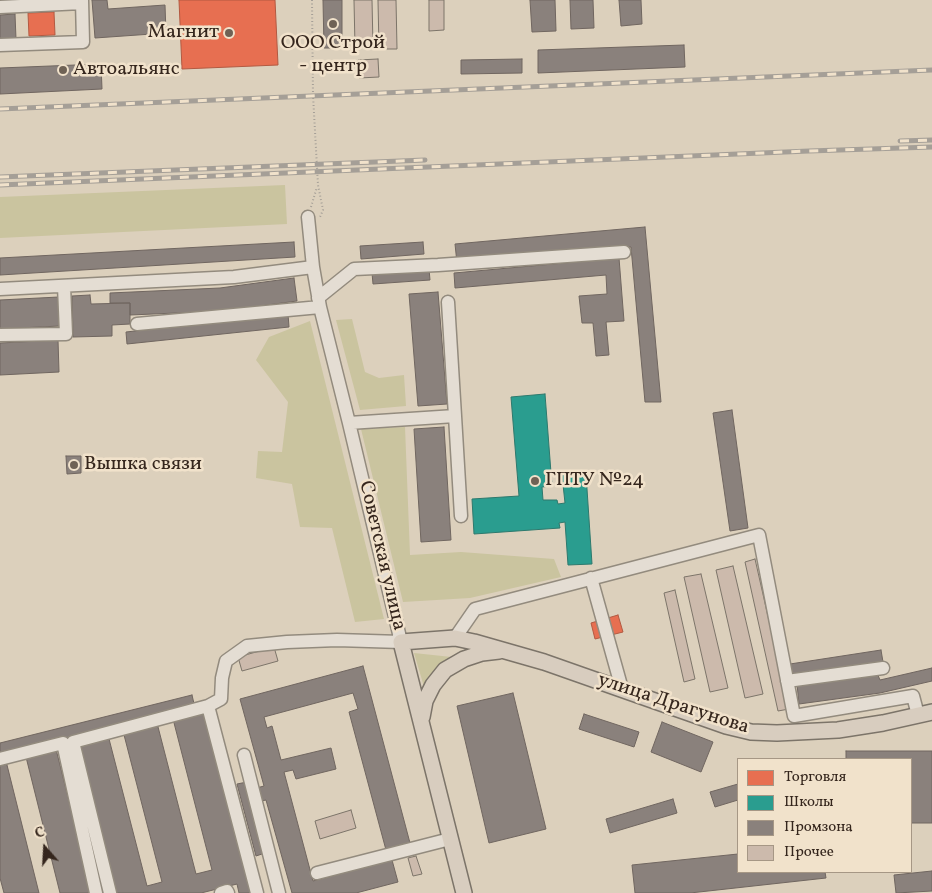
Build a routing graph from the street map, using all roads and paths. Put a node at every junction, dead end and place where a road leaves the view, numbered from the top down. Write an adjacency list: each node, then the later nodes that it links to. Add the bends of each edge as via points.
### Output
1 (312, 0): 5 (path)
2 (82, 2): 3 (street); 4 (street, via 83,42)
3 (0, 7)
4 (0, 45)
5 (318, 185): 6 (path); 6 (path, via 323,210)
6 (314, 217): 8 (street, Советская улица)
7 (624, 252): 12 (street, via 354,269)
8 (313, 267): 9 (street, via 234,277); 12 (street, Советская улица)
9 (64, 286): 10 (street); 14 (street, via 66,334)
10 (0, 289)
11 (448, 302): 15 (street)
12 (319, 303): 13 (street); 16 (street, Советская улица)
13 (137, 324)
14 (0, 335)
15 (455, 416): 16 (street); 17 (street)
16 (349, 423): 20 (street, Советская улица)
17 (461, 516)
18 (592, 578): 19 (street, via 475,609); 23 (street, via 759,535); 24 (street)
19 (455, 638): 20 (main road, улица Драгунова); 21 (main road, улица Драгунова)
20 (401, 642): 25 (street, via 337,640 247,646 226,661 221,699); 27 (main road, Советская улица)
21 (506, 650): 24 (main road, улица Драгунова); 27 (main road, via 464,659 446,670 425,701)
22 (883, 668): 23 (street)
23 (786, 681): 26 (street, via 794,716 913,696)
24 (622, 689): 26 (main road, улица Драгунова, via 751,732 838,730)
25 (208, 706): 33 (street, via 73,742); 36 (street)
26 (925, 713)
27 (421, 723): 30 (main road, Советская улица)
28 (244, 755): 37 (street)
29 (0, 759): 32 (street, via 63,743)
30 (450, 838): 31 (street); 38 (main road, Советская улица)
31 (317, 873)
32 (96, 893)
33 (110, 893)
34 (221, 893): 35 (street)
35 (228, 893)
36 (257, 893)
37 (279, 893)
38 (464, 893)

